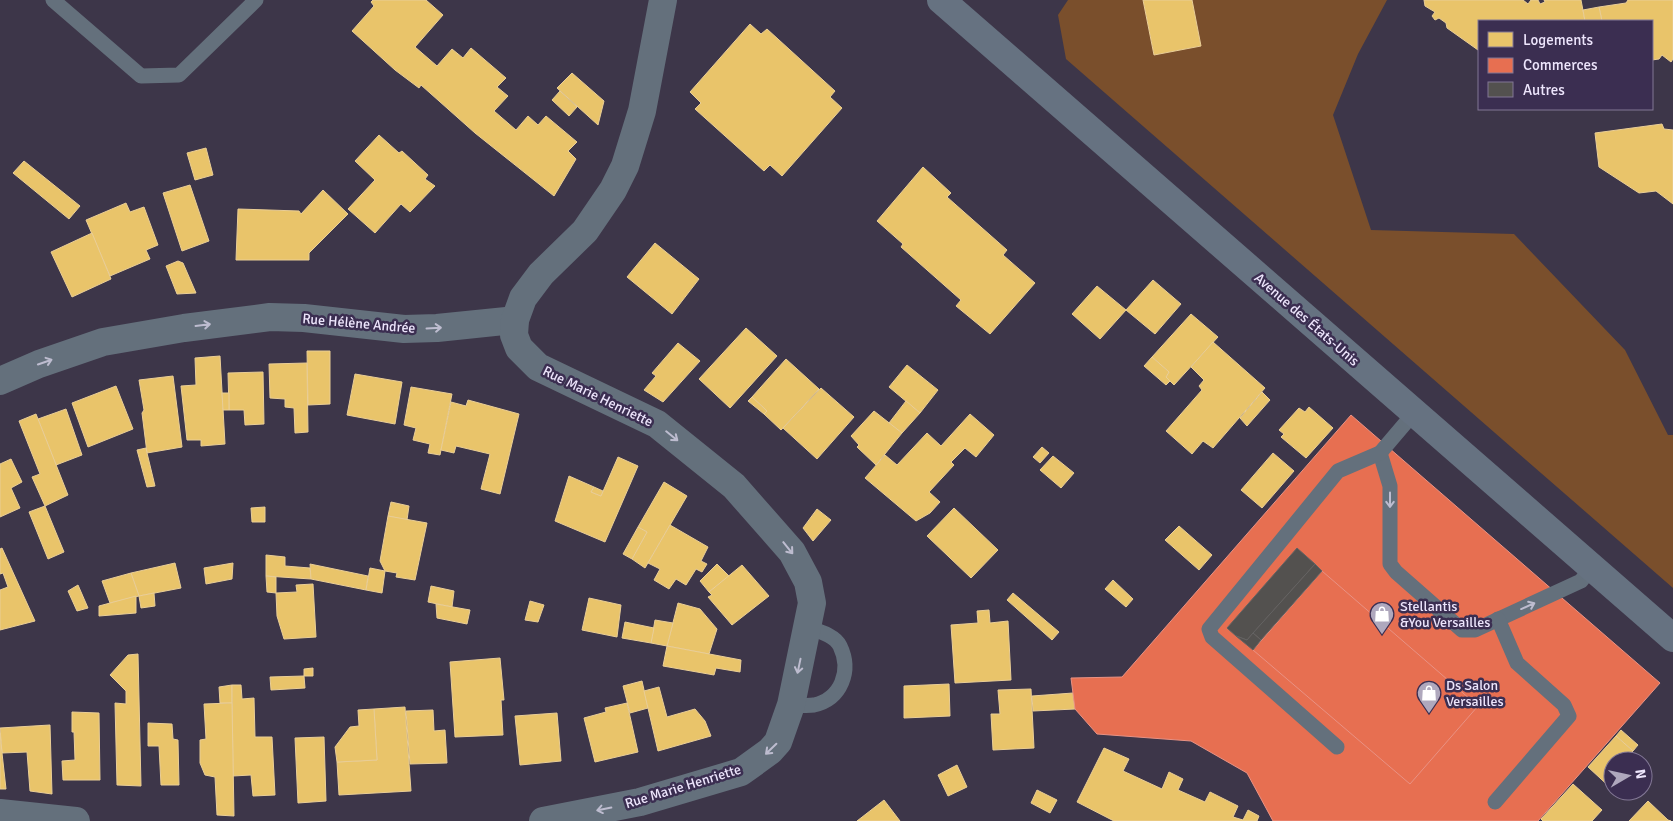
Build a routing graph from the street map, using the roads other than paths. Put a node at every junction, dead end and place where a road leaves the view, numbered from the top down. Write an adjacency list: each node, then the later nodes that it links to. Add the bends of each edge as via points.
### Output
1 (53, 0): 2 (lane, via 140,76 179,75)
2 (256, 0)
3 (663, 0): 5 (street, via 642,111 625,166 585,231 541,274 522,298)
4 (941, 0): 7 (main road, Avenue des États-Unis)
5 (514, 320): 6 (street, Rue Hélène Andrée, one-way to 5, via 103,342 270,317 404,329); 11 (street, Rue Marie Henriette, one-way to 11, via 514,335 519,348 538,367 657,424 734,486 792,552 808,582 812,603)
6 (0, 381)
7 (1414, 413): 8 (lane); 9 (main road, Avenue des États-Unis)
8 (1380, 453): 10 (lane, one-way to 10, via 1390,486 1390,564 1462,630 1475,630); 14 (lane, via 1338,471 1208,629 1212,637)
9 (1592, 567): 10 (lane, one-way to 9, via 1581,581); 12 (main road, Avenue des États-Unis)
10 (1498, 619): 15 (lane, via 1517,663 1564,705 1569,716)
11 (807, 628): 13 (street, Rue Marie Henriette, one-way to 13); 13 (lane, via 828,635 840,645 845,666 844,682 833,696 814,705)
12 (1673, 638)
13 (791, 705): 18 (street, Rue Marie Henriette, one-way to 18, via 778,742 741,772 640,802)
14 (1337, 747)
15 (1495, 802)
16 (0, 813): 17 (street)
17 (76, 821)
18 (542, 821)

